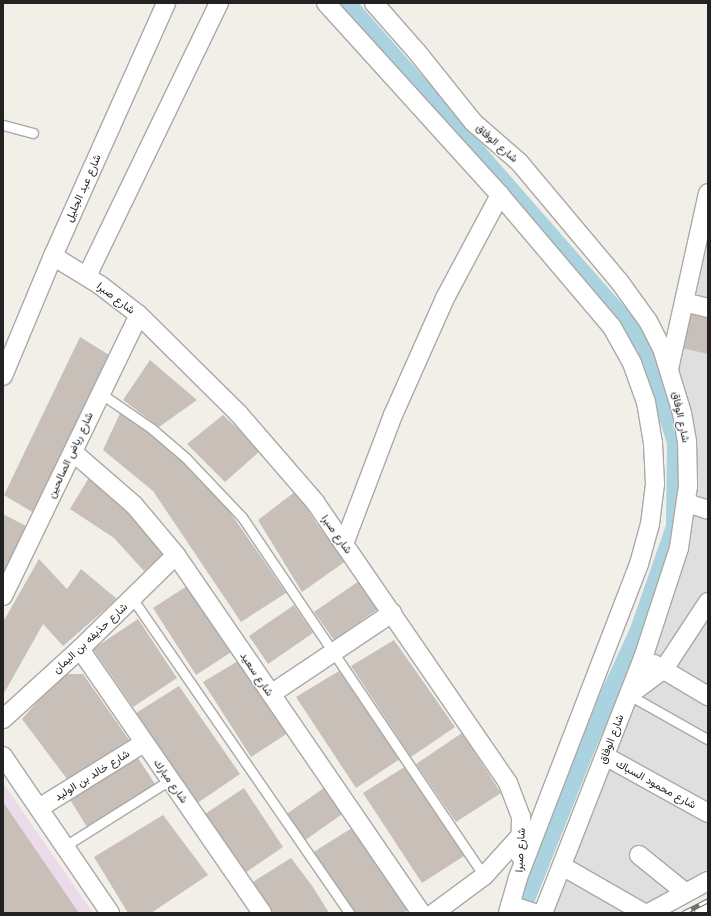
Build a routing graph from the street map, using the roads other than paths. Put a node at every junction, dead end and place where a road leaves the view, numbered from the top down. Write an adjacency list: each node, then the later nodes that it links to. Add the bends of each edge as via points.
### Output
1 (166, 3): 9 (street, شارع عبد الجليل)
2 (218, 3): 10 (street)
3 (326, 3): 8 (street)
4 (374, 3): 14 (street, شارع الوفاق, via 473,122 518,162 619,281 648,321)
5 (3, 125): 6 (lane)
6 (33, 133)
7 (708, 193): 11 (street)
8 (500, 195): 20 (street, via 445,298 393,416); 47 (street, via 616,333 632,363 646,402 653,442 655,484 650,524 638,564)
9 (53, 256): 10 (street, شارع صبرا); 15 (street, شارع عبد الجليل)
10 (87, 276): 13 (street, شارع صبرا)
11 (684, 302): 12 (street); 14 (street)
12 (708, 308)
13 (139, 315): 16 (street, شارع رياض الصالحين); 20 (street, شارع صبرا, via 238,413 314,502)
14 (669, 370): 18 (street, شارع الوفاق, via 682,412 687,441)
15 (3, 376)
16 (100, 392): 17 (street, شارع رياض الصالحين); 28 (lane, via 151,428 215,486 242,517)
17 (72, 452): 21 (street, شارع سعيد, via 138,510); 22 (street, شارع رياض الصالحين)
18 (687, 503): 19 (street); 29 (street, شارع الوفاق, via 679,548)
19 (708, 510)
20 (344, 544): 25 (street, شارع صبرا)
21 (176, 555): 23 (street, شارع حذيفه بن اليمان); 31 (street, شارع سعيد)
22 (3, 596)
23 (132, 598): 27 (street, شارع حذيفه بن اليمان); 54 (lane)
24 (708, 602): 26 (street)
25 (392, 613): 28 (street); 42 (street, شارع صبرا, via 508,783 521,817)
26 (703, 621): 30 (street)
27 (80, 649): 34 (street, شارع حذيفه بن اليمان); 36 (street, شارع مبارك)
28 (334, 652): 31 (street); 46 (lane)
29 (643, 658): 30 (street); 32 (street, شارع الوفاق)
30 (664, 669): 32 (street); 33 (street)
31 (271, 694): 55 (street, شارع سعيد)
32 (629, 695): 35 (lane); 38 (street, شارع الوفاق)
33 (708, 696)
34 (3, 719)
35 (707, 739)
36 (144, 743): 39 (street, شارع مبارك); 40 (street, شارع خالد بن الوليد)
37 (3, 756): 40 (street)
38 (605, 756): 41 (street, شارع محمود السباك); 45 (street, شارع الوفاق)
39 (170, 780): 43 (lane); 53 (street, شارع مبارك)
40 (39, 808): 43 (street)
41 (708, 813)
42 (522, 834): 46 (street); 47 (street, شارع صبرا)
43 (65, 846): 52 (street)
44 (638, 855): 49 (street)
45 (562, 866): 58 (street, شارع الوفاق); 59 (street)
46 (484, 876): 56 (street)
47 (518, 878): 50 (street)
48 (708, 881): 49 (street)
49 (686, 893): 60 (street)
50 (509, 909): 57 (street)
51 (708, 911): 61 (street)
52 (110, 913)
53 (262, 913)
54 (349, 913)
55 (421, 913)
56 (434, 913)
57 (536, 913)
58 (543, 913)
59 (644, 913)
60 (649, 913)
61 (704, 913)

